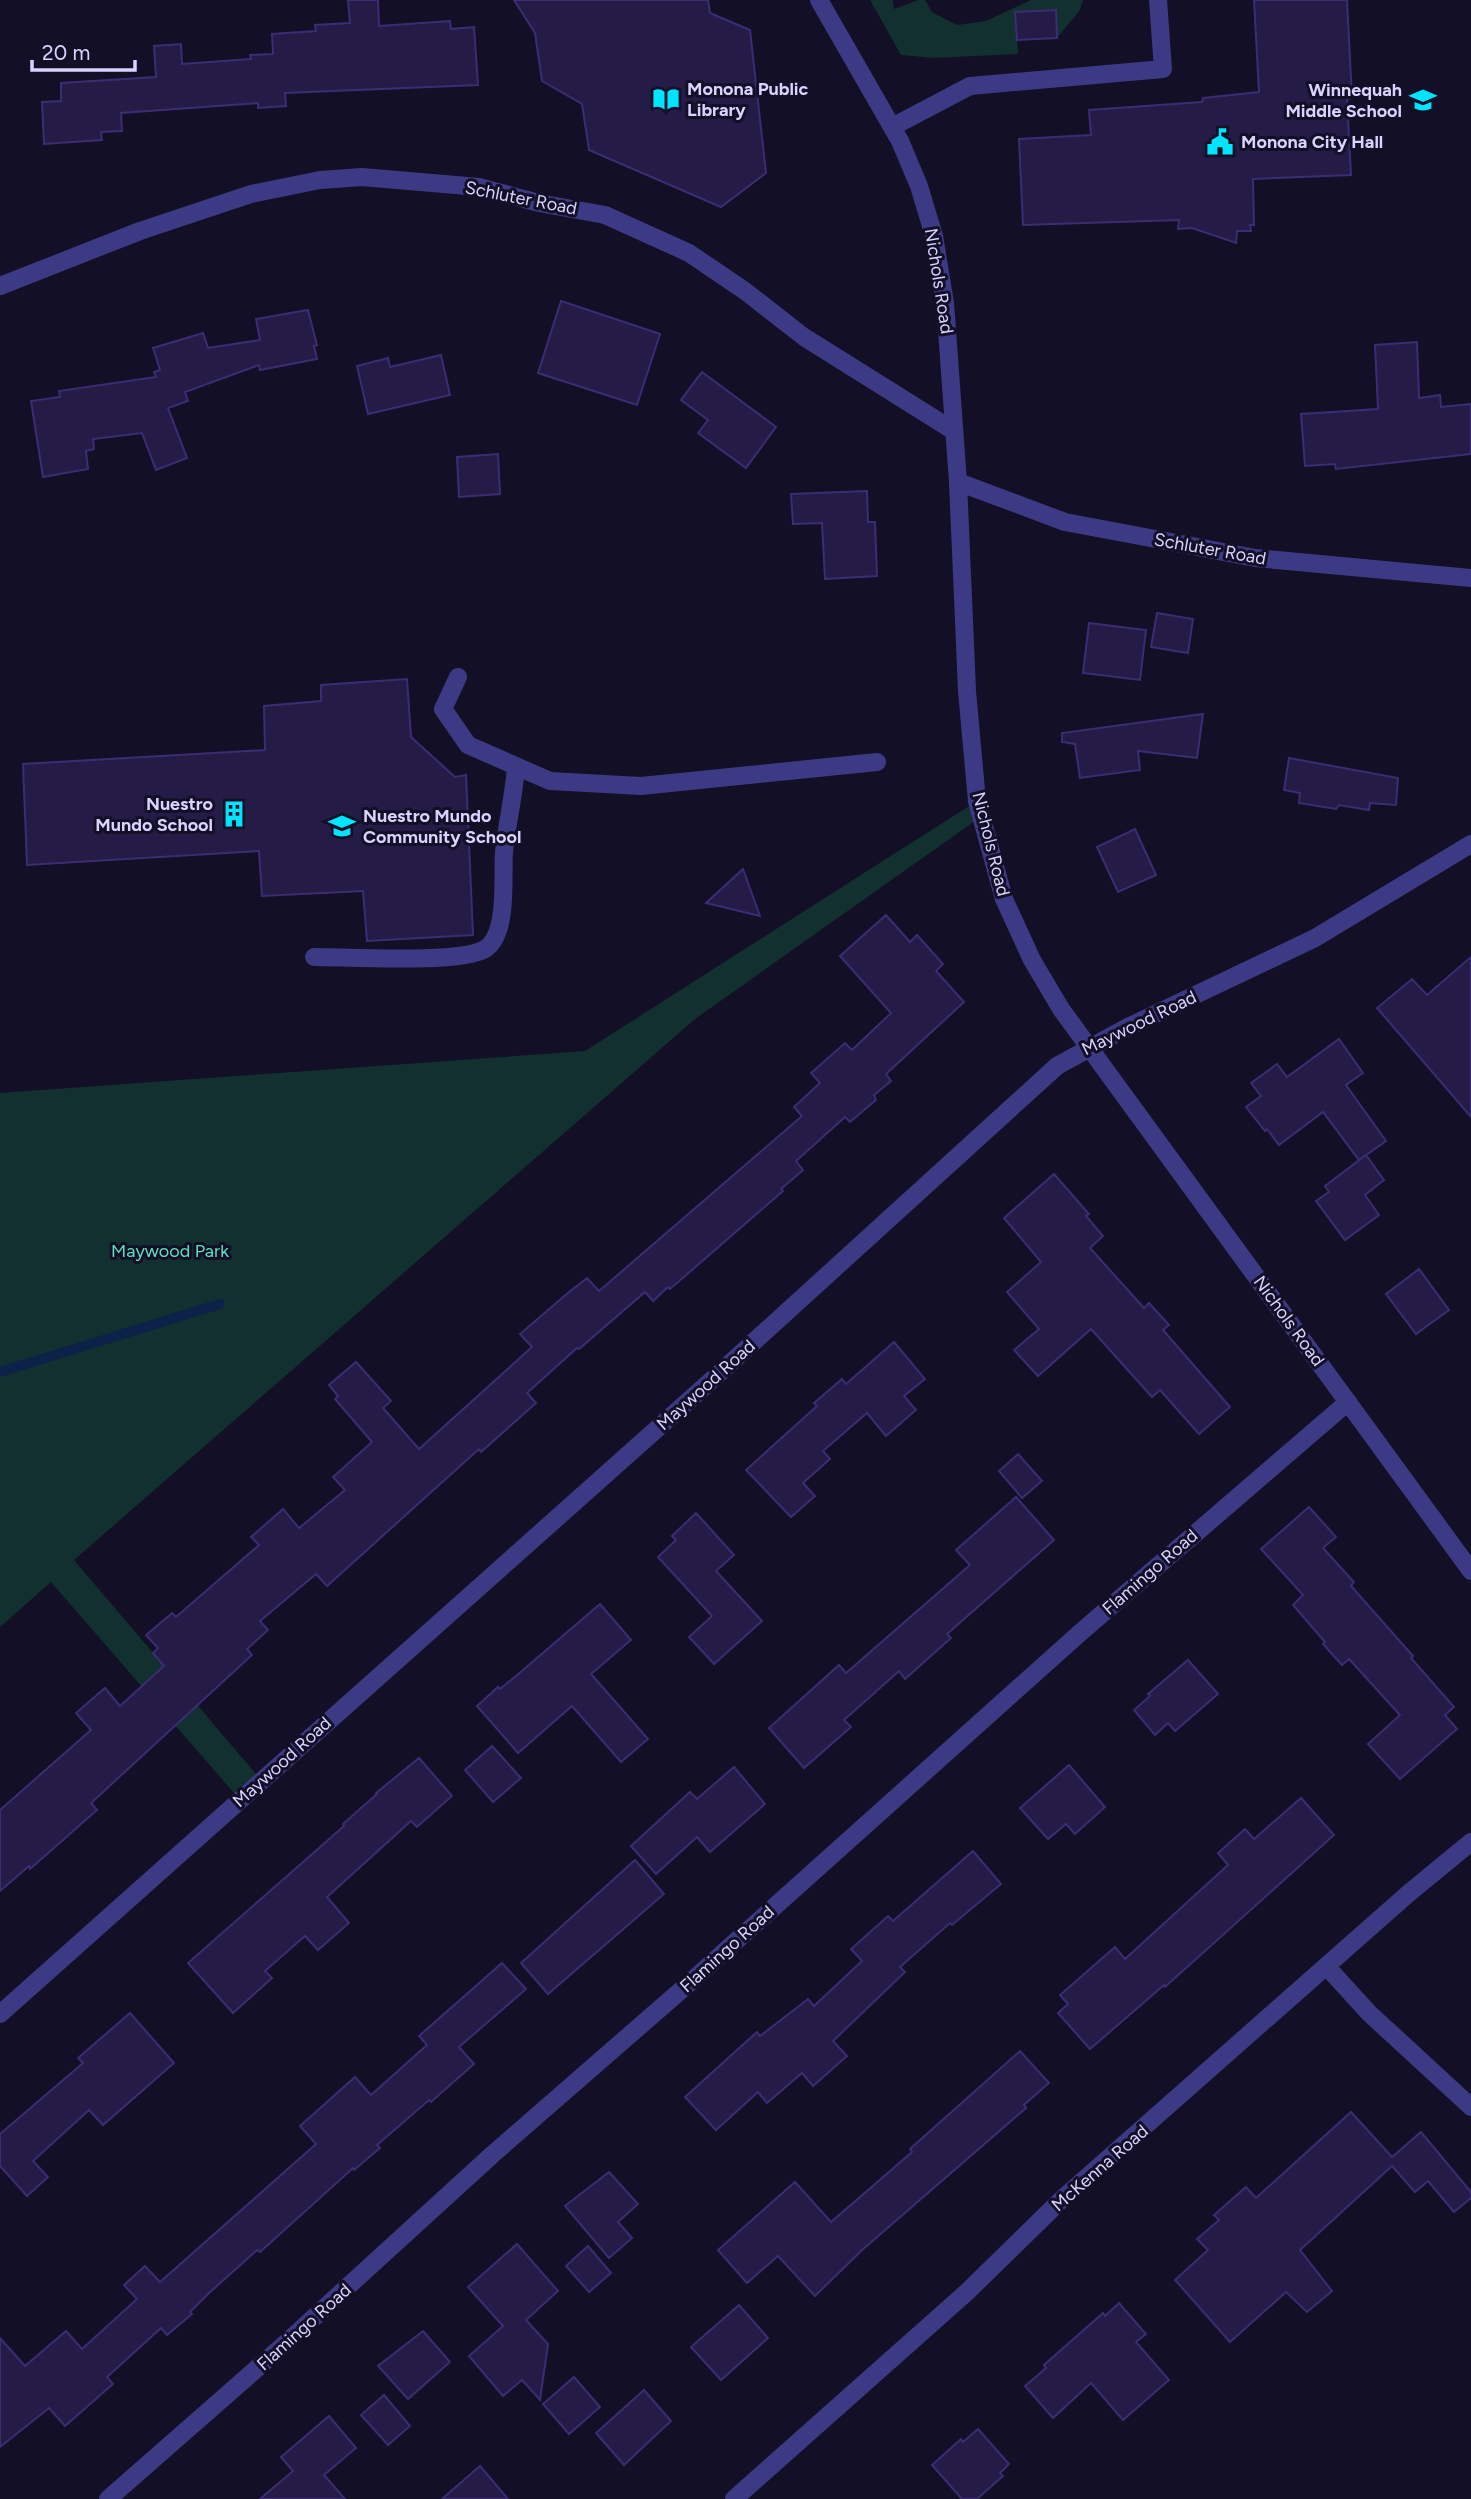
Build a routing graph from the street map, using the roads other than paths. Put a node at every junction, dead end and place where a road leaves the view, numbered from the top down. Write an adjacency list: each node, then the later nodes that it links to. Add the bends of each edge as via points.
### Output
1 (819, 0): 3 (street, Nichols Road)
2 (1158, 0): 3 (street, via 1163,69 971,86)
3 (892, 127): 5 (street, Nichols Road, via 919,187 934,236 945,303)
4 (0, 286): 5 (street, Schluter Road, via 141,231 262,192 320,180 362,177 479,187 605,215 689,253 804,337)
5 (954, 431): 6 (street, Nichols Road)
6 (958, 482): 7 (street, Schluter Road, via 1065,522 1255,558); 13 (street, Nichols Road, via 977,801 1004,899 1032,960)
7 (1471, 578)
8 (457, 677): 10 (street, via 443,709 468,745)
9 (877, 762): 10 (street, via 640,786 550,781)
10 (516, 767): 12 (street, via 504,854 504,903 495,936 486,948 462,957)
11 (1471, 844): 13 (street, Maywood Road, via 1315,938)
12 (314, 957)
13 (1088, 1047): 14 (street, Nichols Road); 18 (street, Maywood Road, via 1019,1099 714,1378)
14 (1348, 1402): 15 (street, Nichols Road); 20 (street, Flamingo Road, via 1081,1632)
15 (1471, 1571)
16 (1471, 1842): 17 (street, McKenna Road)
17 (1327, 1967): 19 (street, via 1369,2013); 21 (street, McKenna Road, via 1061,2200 967,2292)
18 (0, 2014)
19 (1471, 2107)
20 (108, 2499)
21 (734, 2499)

